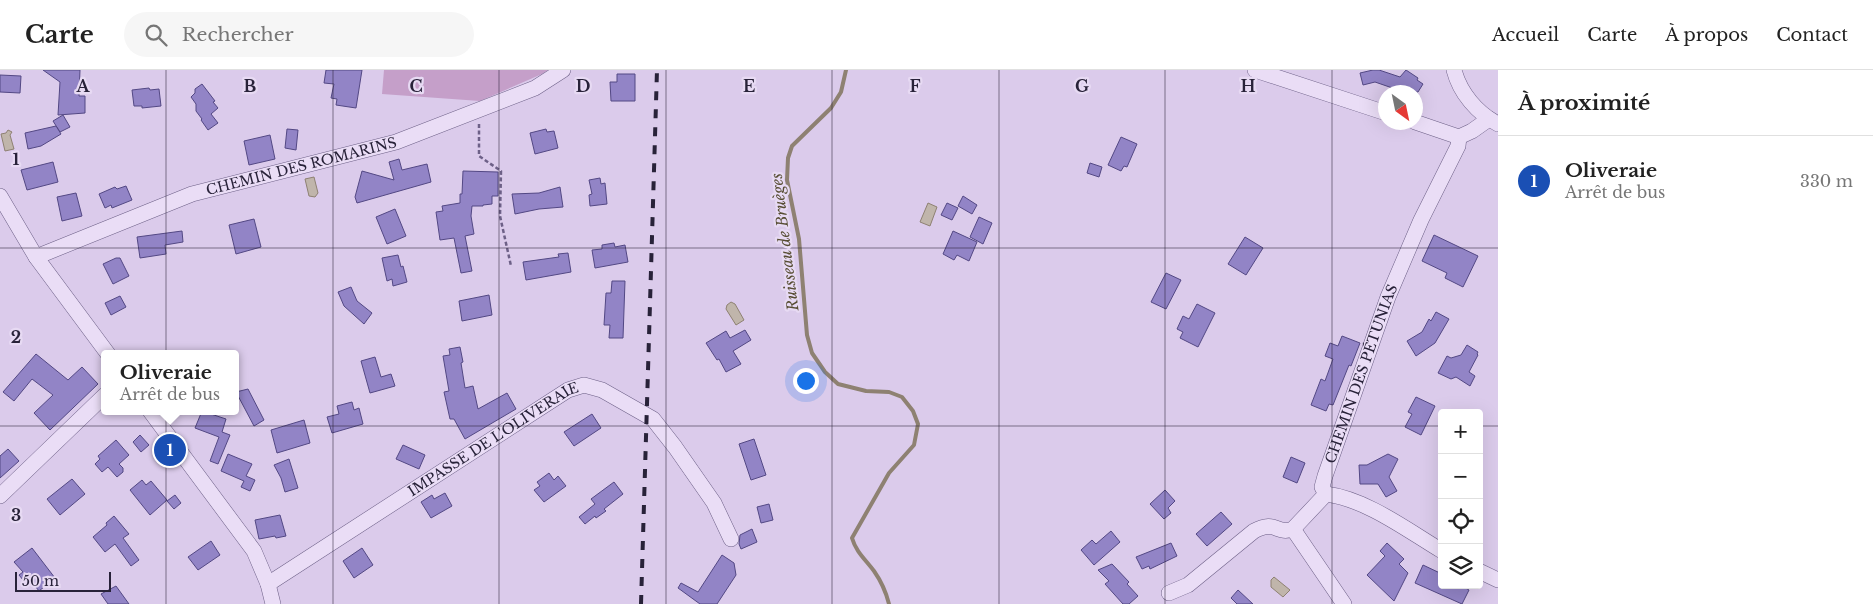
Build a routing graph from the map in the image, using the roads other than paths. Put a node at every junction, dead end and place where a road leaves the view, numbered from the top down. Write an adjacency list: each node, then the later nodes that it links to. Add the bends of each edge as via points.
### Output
1 (563, 70): 9 (street, CHEMIN DES ROMARINS, via 535,88 396,142 192,194)
2 (1255, 70): 4 (street)
3 (1454, 70): 5 (street, via 1469,99)
4 (1378, 110)
5 (1494, 122): 7 (street)
6 (1423, 125): 7 (street)
7 (1460, 137): 13 (street, CHEMIN DES PÉTUNIAS, via 1388,297 1324,476 1322,487)
8 (0, 196): 9 (street)
9 (36, 257): 10 (street)
10 (105, 350)
11 (101, 400): 14 (street)
12 (153, 415): 20 (street, via 254,551)
13 (1326, 494): 15 (street); 17 (street, via 1366,507)
14 (0, 496)
15 (1293, 529): 21 (street, via 1281,531 1272,526 1254,531 1188,585); 23 (street)
16 (731, 539): 20 (street, IMPASSE DE L'OLIVERAIE, via 714,504 653,419 602,390 584,385 568,390)
17 (1438, 548)
18 (1483, 573): 19 (street)
19 (1498, 580)
20 (268, 584): 22 (street)
21 (1169, 593)
22 (274, 604)
23 (1344, 604)

